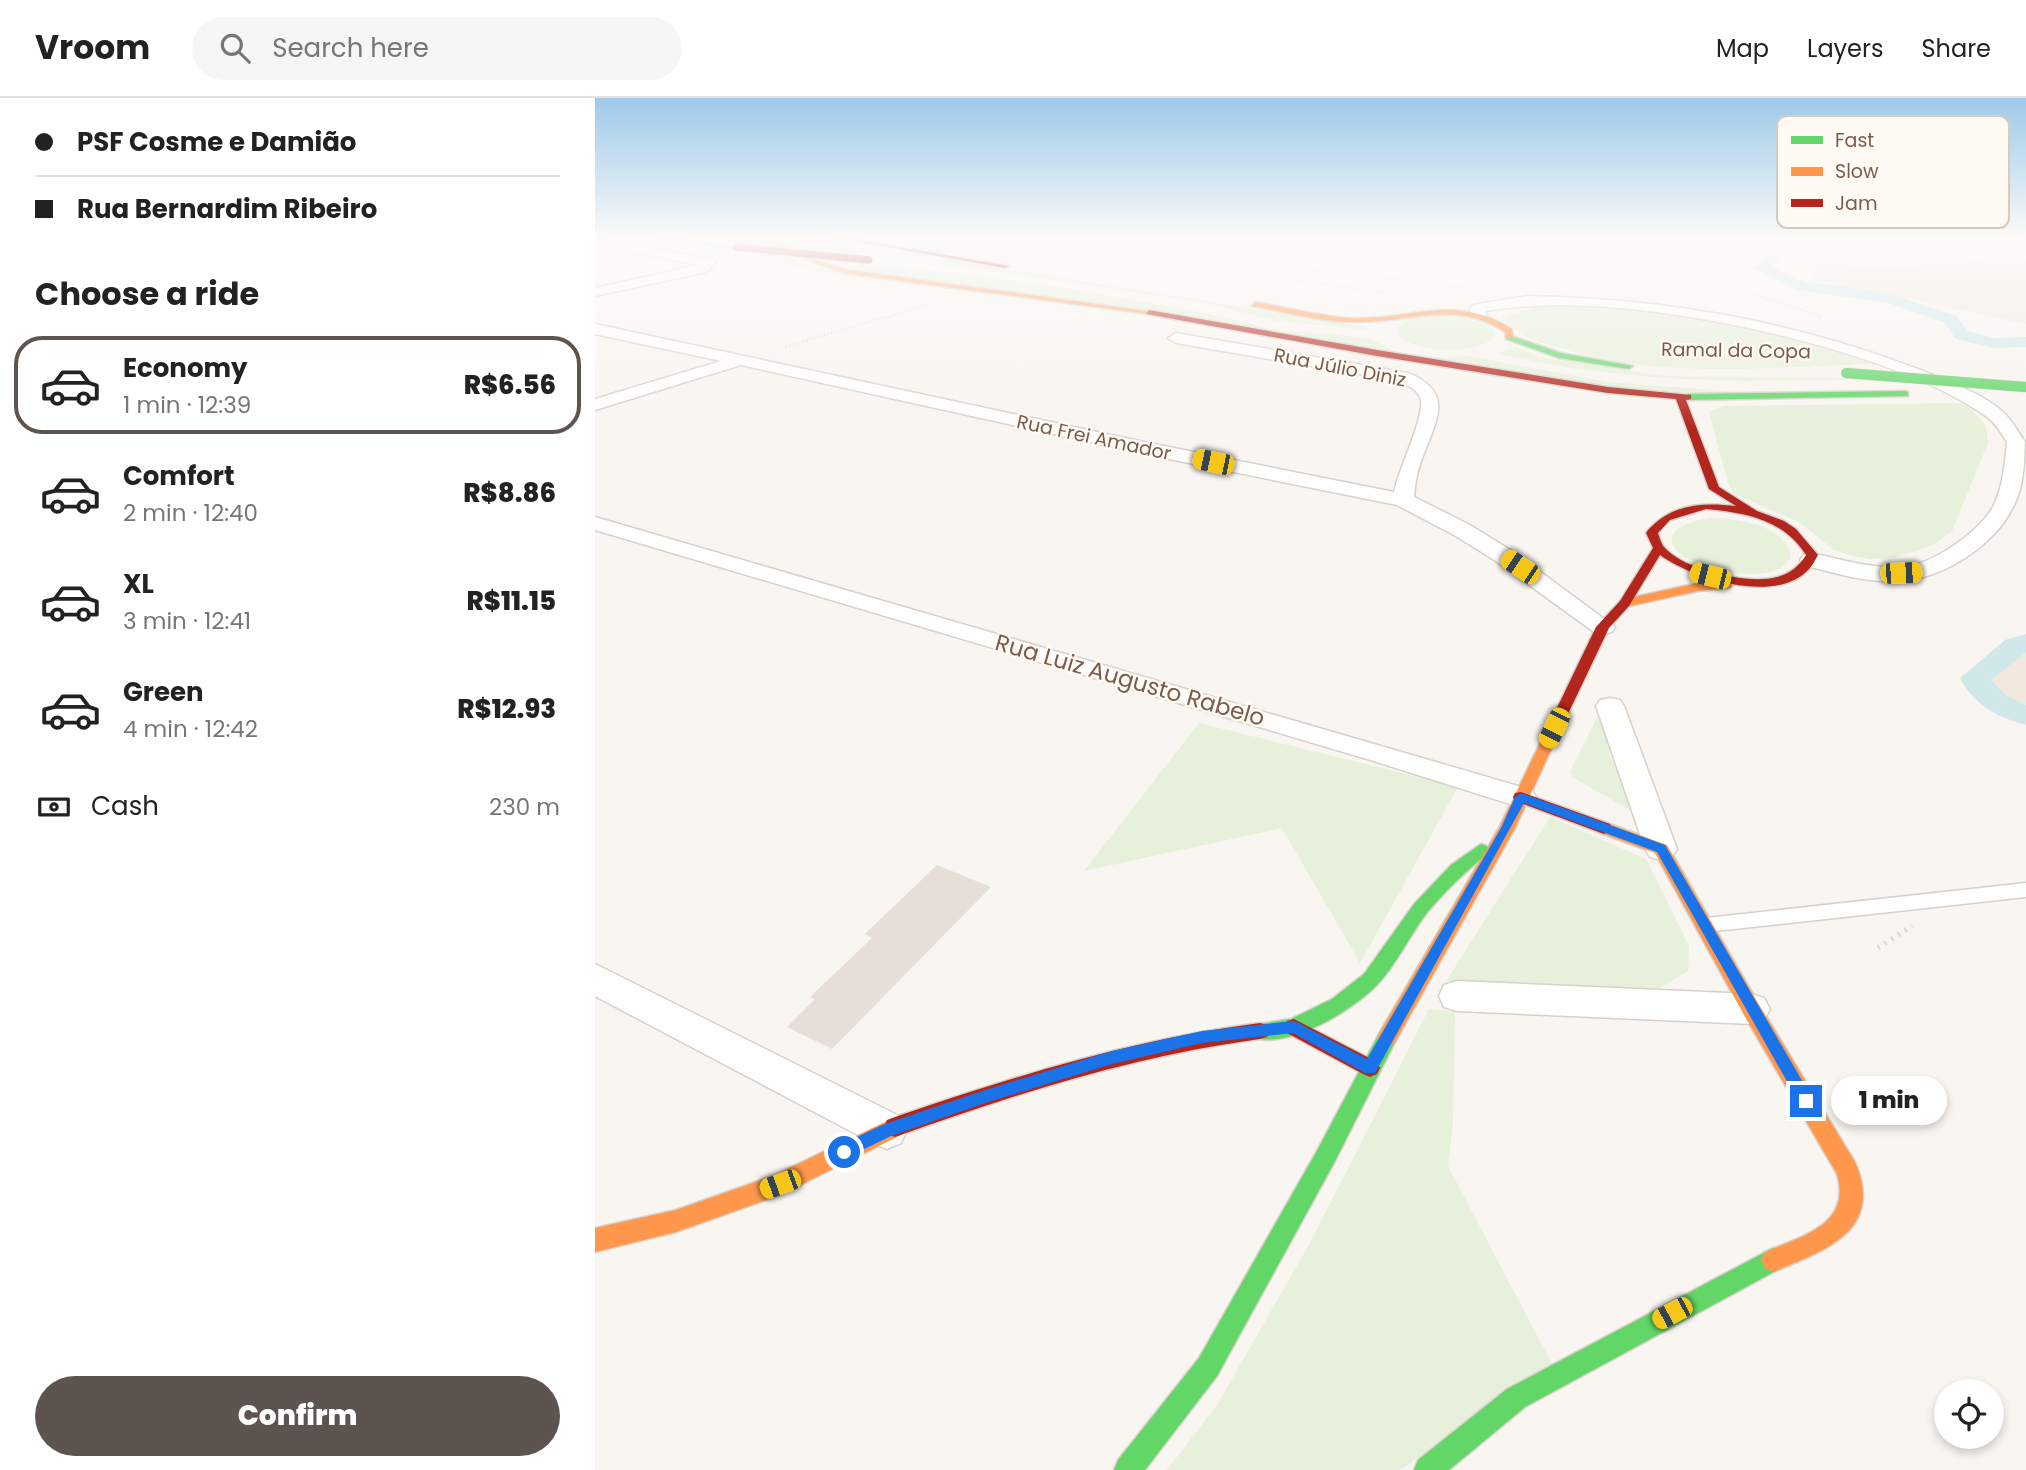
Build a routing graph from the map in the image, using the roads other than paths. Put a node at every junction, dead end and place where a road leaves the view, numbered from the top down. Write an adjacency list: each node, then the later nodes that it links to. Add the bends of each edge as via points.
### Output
1 (1086, 302): 13 (street)
2 (1180, 302): 11 (street)
3 (1245, 302): 7 (street, Ramal da Copa, via 1352,319)
4 (1499, 302): 6 (street, via 1478,308)
5 (1604, 302): 27 (street, via 1820,342 1928,377 1996,414 2016,442 2013,478 2000,514 1971,543 1945,559 1917,572 1885,574)
6 (1480, 315): 7 (street, Ramal da Copa, via 1445,310); 9 (street, Ramal da Copa, via 1504,325)
7 (1396, 316): 11 (street, via 1379,332)
8 (595, 329): 14 (street, Rua Frei Amador)
9 (1509, 337): 12 (street); 15 (street, Ramal da Copa, via 1559,355)
10 (1176, 338): 22 (street, Rua Júlio Diniz, via 1421,384 1432,401)
11 (1394, 344): 13 (street)
12 (1496, 348)
13 (1422, 357): 17 (street, Ramal da Copa, via 1471,353 1578,374 1667,384); 19 (street, via 1541,381)
14 (744, 360): 20 (street); 22 (street, Rua Frei Amador)
15 (1650, 369)
16 (1840, 373): 18 (street, bridge)
17 (1900, 389): 18 (street, bridge); 19 (street)
18 (2026, 389)
19 (1680, 397): 21 (street)
20 (595, 405)
21 (1714, 489): 23 (street); 24 (street)
22 (1403, 500): 30 (street, Rua Frei Amador, via 1504,556)
23 (1683, 509): 24 (street, via 1731,508); 26 (street, via 1654,524 1651,536)
24 (1756, 513): 27 (street, via 1796,531 1808,543)
25 (595, 523): 32 (street, Rua Luiz Augusto Rabelo)
26 (1658, 549): 28 (street, via 1696,572); 29 (street)
27 (1811, 560): 28 (street, via 1796,575)
28 (1752, 582): 29 (street, via 1698,587)
29 (1625, 603): 30 (street)
30 (1603, 627): 32 (street)
31 (1610, 706): 34 (street)
32 (1521, 797): 33 (street); 34 (street, Rua Luiz Augusto Rabelo)
33 (1507, 828): 40 (street, via 1457,869 1420,909 1371,979 1339,1005); 41 (street)
34 (1661, 849): 36 (street)
35 (2026, 890): 36 (lane)
36 (1704, 926): 39 (street)
37 (595, 979): 42 (street)
38 (1457, 996): 39 (street)
39 (1751, 1009): 45 (street, via 1847,1170 1853,1194 1848,1213 1834,1232 1761,1265 1516,1398)
40 (1294, 1027): 41 (street); 42 (street, via 1202,1037 1112,1058)
41 (1370, 1068): 44 (street, via 1208,1367)
42 (887, 1130): 43 (street, via 780,1184 676,1221)
43 (595, 1240)
44 (1128, 1470)
45 (1428, 1470)

